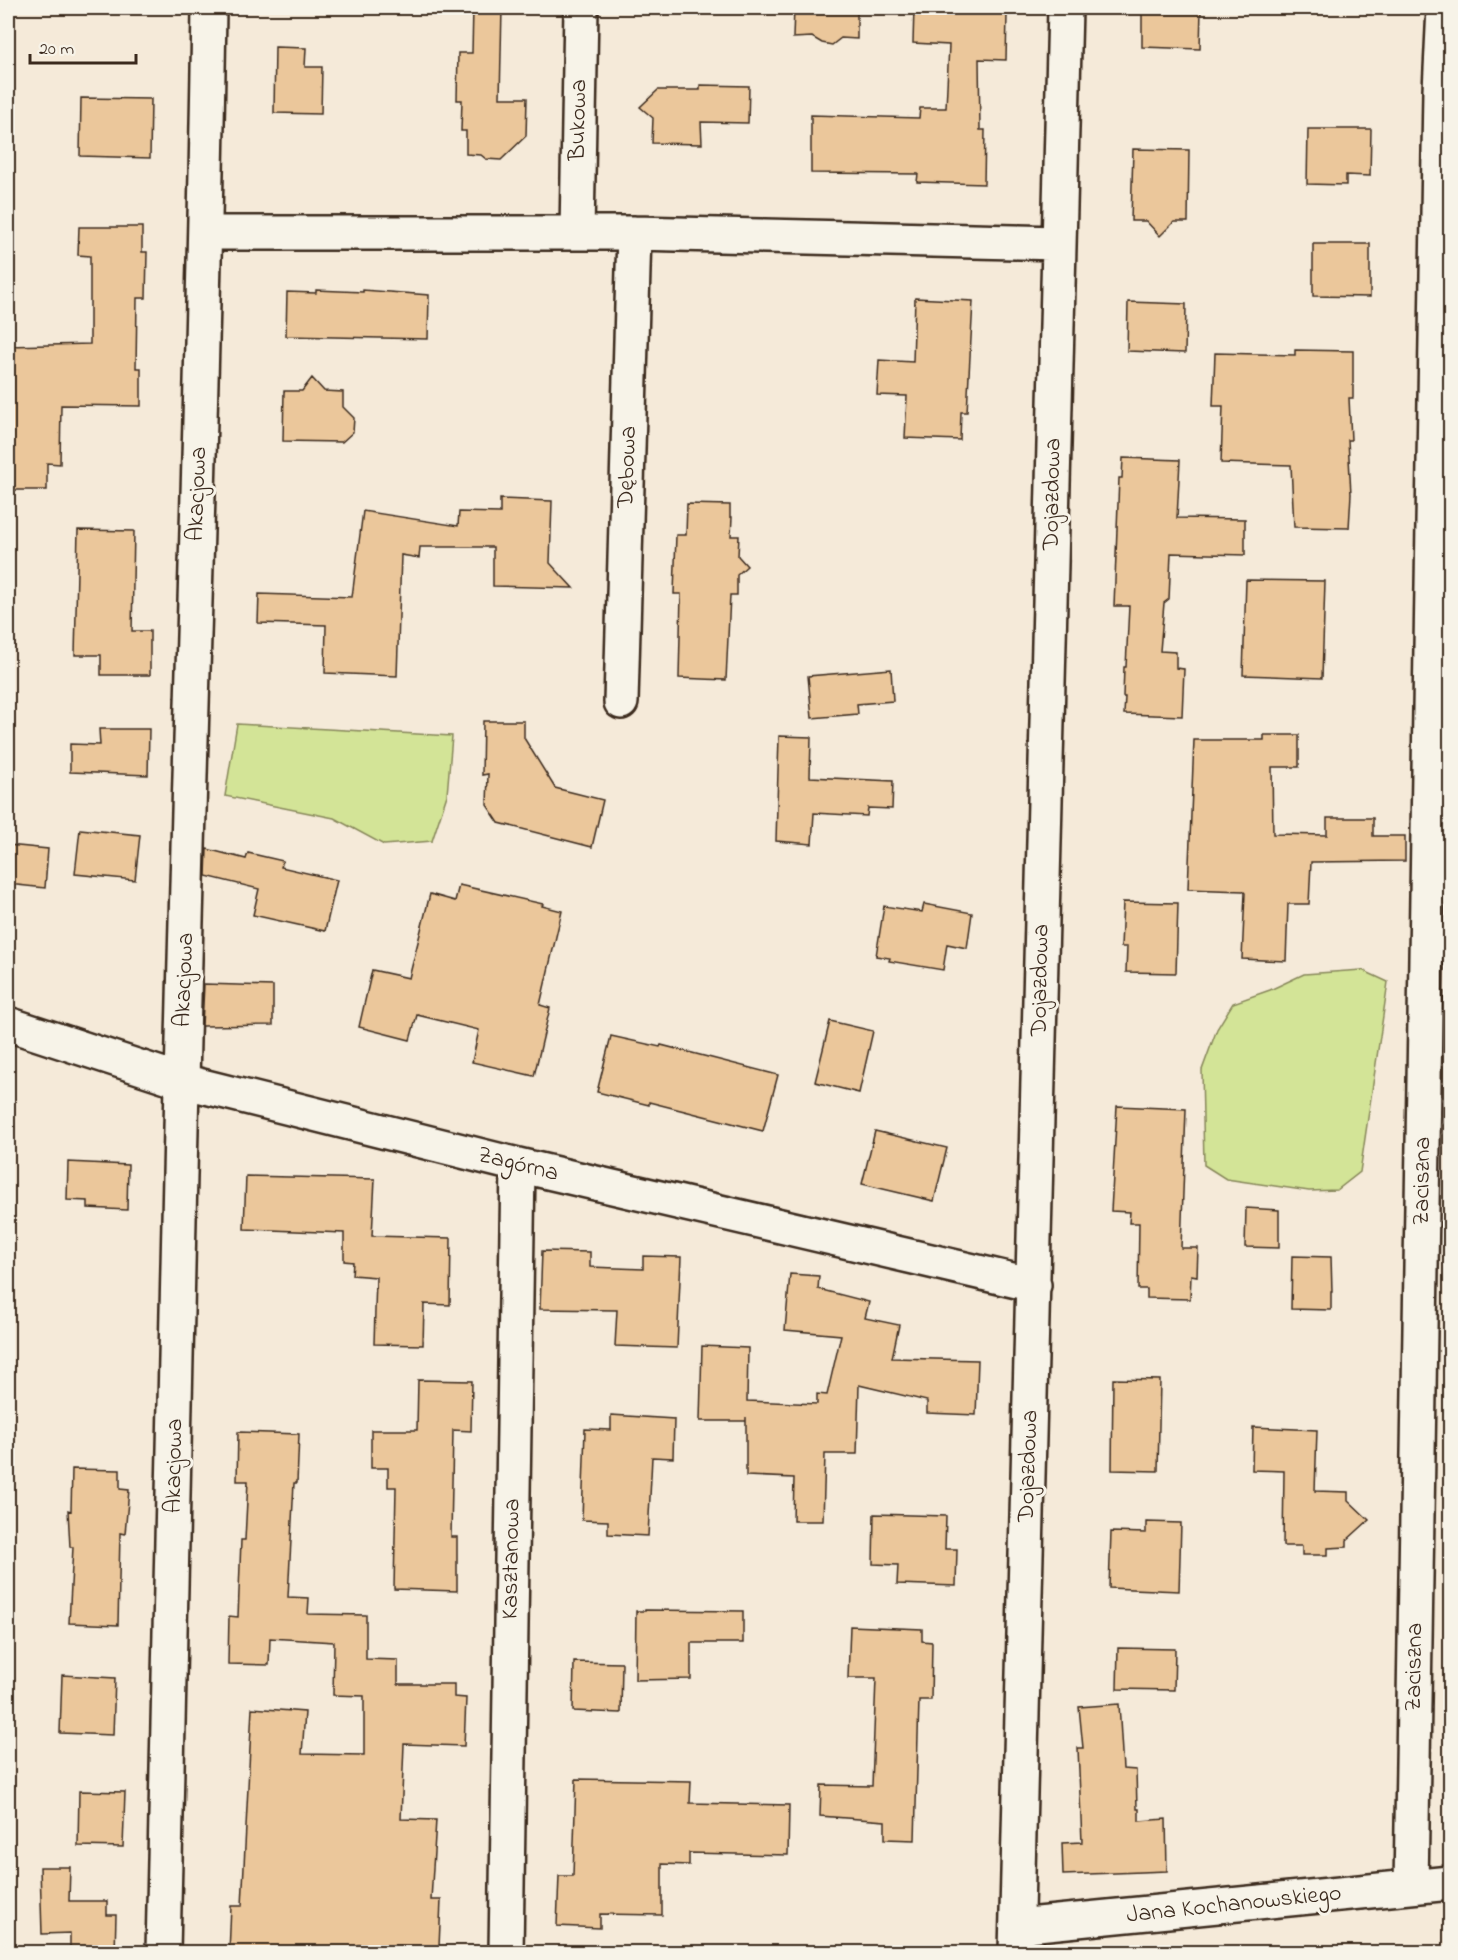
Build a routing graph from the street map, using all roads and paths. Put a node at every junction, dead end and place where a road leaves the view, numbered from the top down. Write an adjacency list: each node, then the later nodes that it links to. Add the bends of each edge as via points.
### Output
1 (209, 8): 7 (street, Akacjowa)
2 (581, 8): 6 (street, Bukowa)
3 (1065, 8): 9 (street, Dojazdowa)
4 (1444, 8): 5 (street, Zaciszna)
5 (1445, 90): 15 (street, Zaciszna)
6 (577, 232): 7 (street); 8 (street)
7 (206, 233): 12 (street, Akacjowa)
8 (634, 233): 9 (street); 10 (street, Dębowa)
9 (1059, 243): 14 (street, Dojazdowa)
10 (621, 702)
11 (8, 1024): 12 (street, Zagórna)
12 (182, 1081): 13 (street, Zagórna); 17 (street, Akacjowa)
13 (518, 1165): 14 (street, Zagórna); 18 (street, Kasztanowa)
14 (1034, 1285): 16 (street, Dojazdowa)
15 (1438, 1890): 16 (street, Jana Kochanowskiego)
16 (1016, 1939)
17 (164, 1953)
18 (506, 1953)

